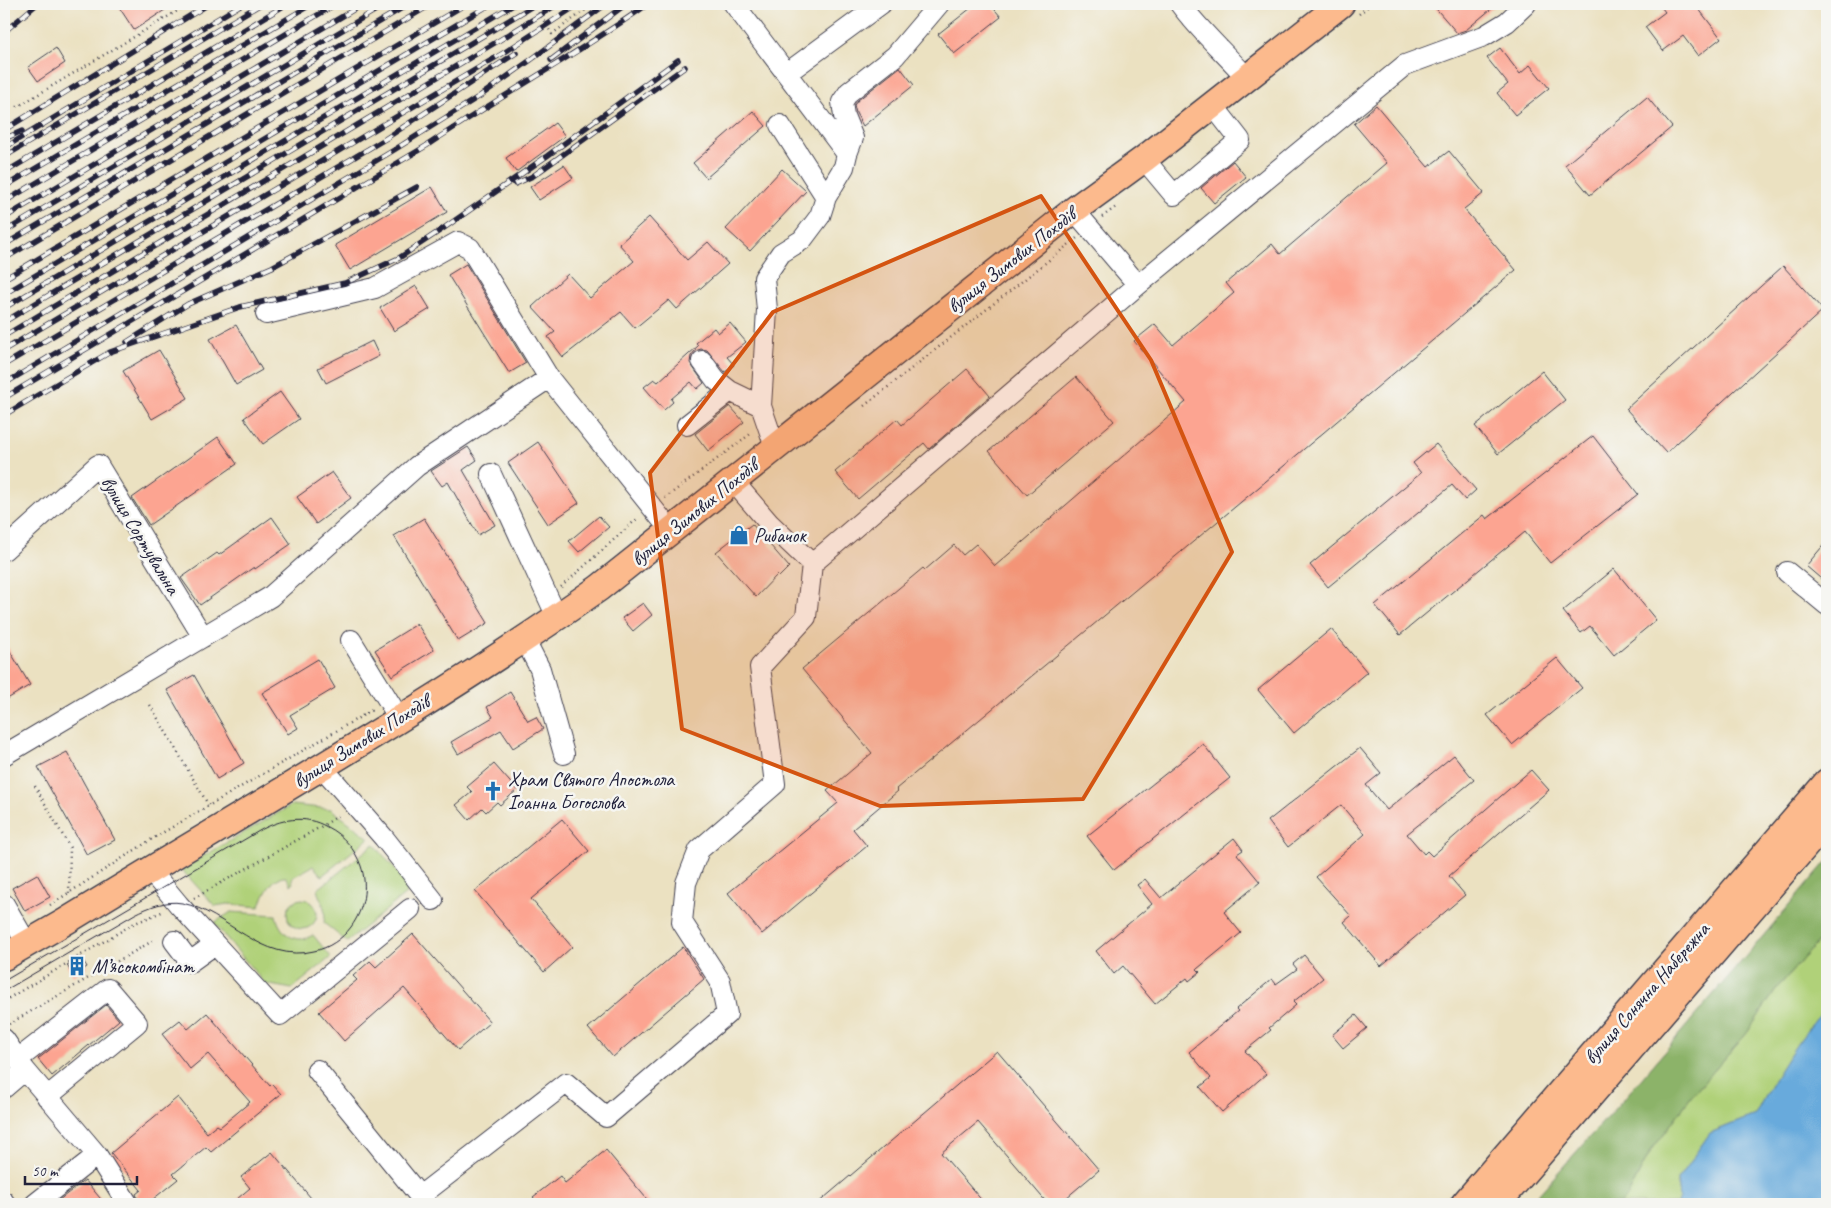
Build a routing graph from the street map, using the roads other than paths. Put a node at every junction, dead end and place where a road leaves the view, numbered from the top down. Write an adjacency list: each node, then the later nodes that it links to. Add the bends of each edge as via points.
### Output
1 (734, 4): 7 (street)
2 (881, 4): 7 (street)
3 (939, 4): 11 (street, via 895,56 849,92 842,102 853,138)
4 (1180, 4): 8 (street)
5 (1341, 4): 8 (main road, вулиця Зимових Походів)
6 (1526, 4): 15 (street, via 1507,22 1484,36 1405,65)
7 (787, 73): 11 (street)
8 (1246, 77): 9 (main road, вулиця Зимових Походів)
9 (1212, 104): 12 (main road, вулиця Зимових Походів); 12 (street, via 1240,140 1174,195)
10 (780, 125): 13 (street)
11 (847, 154): 13 (street, via 844,166)
12 (1144, 159): 14 (main road, вулиця Зимових Походів)
13 (826, 197): 20 (street, via 820,216 802,240 781,253 764,278 767,310)
14 (1074, 210): 15 (street); 22 (main road, вулиця Зимових Походів)
15 (1138, 285): 27 (street)
16 (266, 314): 18 (street, via 375,288 458,242 470,248)
17 (702, 361): 19 (street)
18 (549, 378): 25 (street); 31 (street, via 417,466 270,597)
19 (730, 392): 20 (street); 21 (street)
20 (761, 406): 22 (street)
21 (687, 425)
22 (775, 447): 24 (main road, вулиця Зимових Походів)
23 (491, 474): 30 (street)
24 (733, 481): 25 (main road, вулиця Зимових Походів); 27 (street)
25 (671, 531): 30 (main road, вулиця Зимових Походів)
26 (4, 550): 31 (street, вулиця Сортувальна, via 98,465)
27 (812, 564): 54 (street, via 806,616 760,667 775,784 699,850 686,883 682,922 720,981 727,1014 606,1117 566,1083)
28 (1787, 572): 29 (street)
29 (1827, 605)
30 (557, 617): 33 (main road, вулиця Зимових Походів)
31 (203, 637): 36 (street)
32 (352, 640): 34 (street)
33 (525, 640): 34 (main road, вулиця Зимових Походів); 35 (street, via 540,669)
34 (399, 718): 37 (main road, вулиця Зимових Походів)
35 (564, 754)
36 (4, 755)
37 (321, 766): 40 (main road, вулиця Зимових Походів); 41 (street)
38 (1827, 782): 57 (main road, вулиця Сонячна Набережна)
39 (1827, 821): 58 (main road, вулиця Сонячна Набережна)
40 (150, 870): 45 (main road, вулиця Зимових Походів); 46 (street)
41 (433, 900)
42 (4, 904): 45 (street)
43 (410, 909): 46 (street, via 280,1015)
44 (174, 941): 46 (street, via 190,962)
45 (27, 944): 47 (main road, вулиця Зимових Походів)
46 (215, 944)
47 (4, 957)
48 (4, 1039): 49 (street)
49 (21, 1065): 51 (street); 52 (street); 52 (street, via 108,989 137,1023)
50 (317, 1070): 54 (street)
51 (4, 1088)
52 (47, 1097): 53 (street)
53 (97, 1155): 55 (street); 56 (street)
54 (423, 1200)
55 (34, 1204)
56 (128, 1204)
57 (1464, 1204)
58 (1497, 1204)

